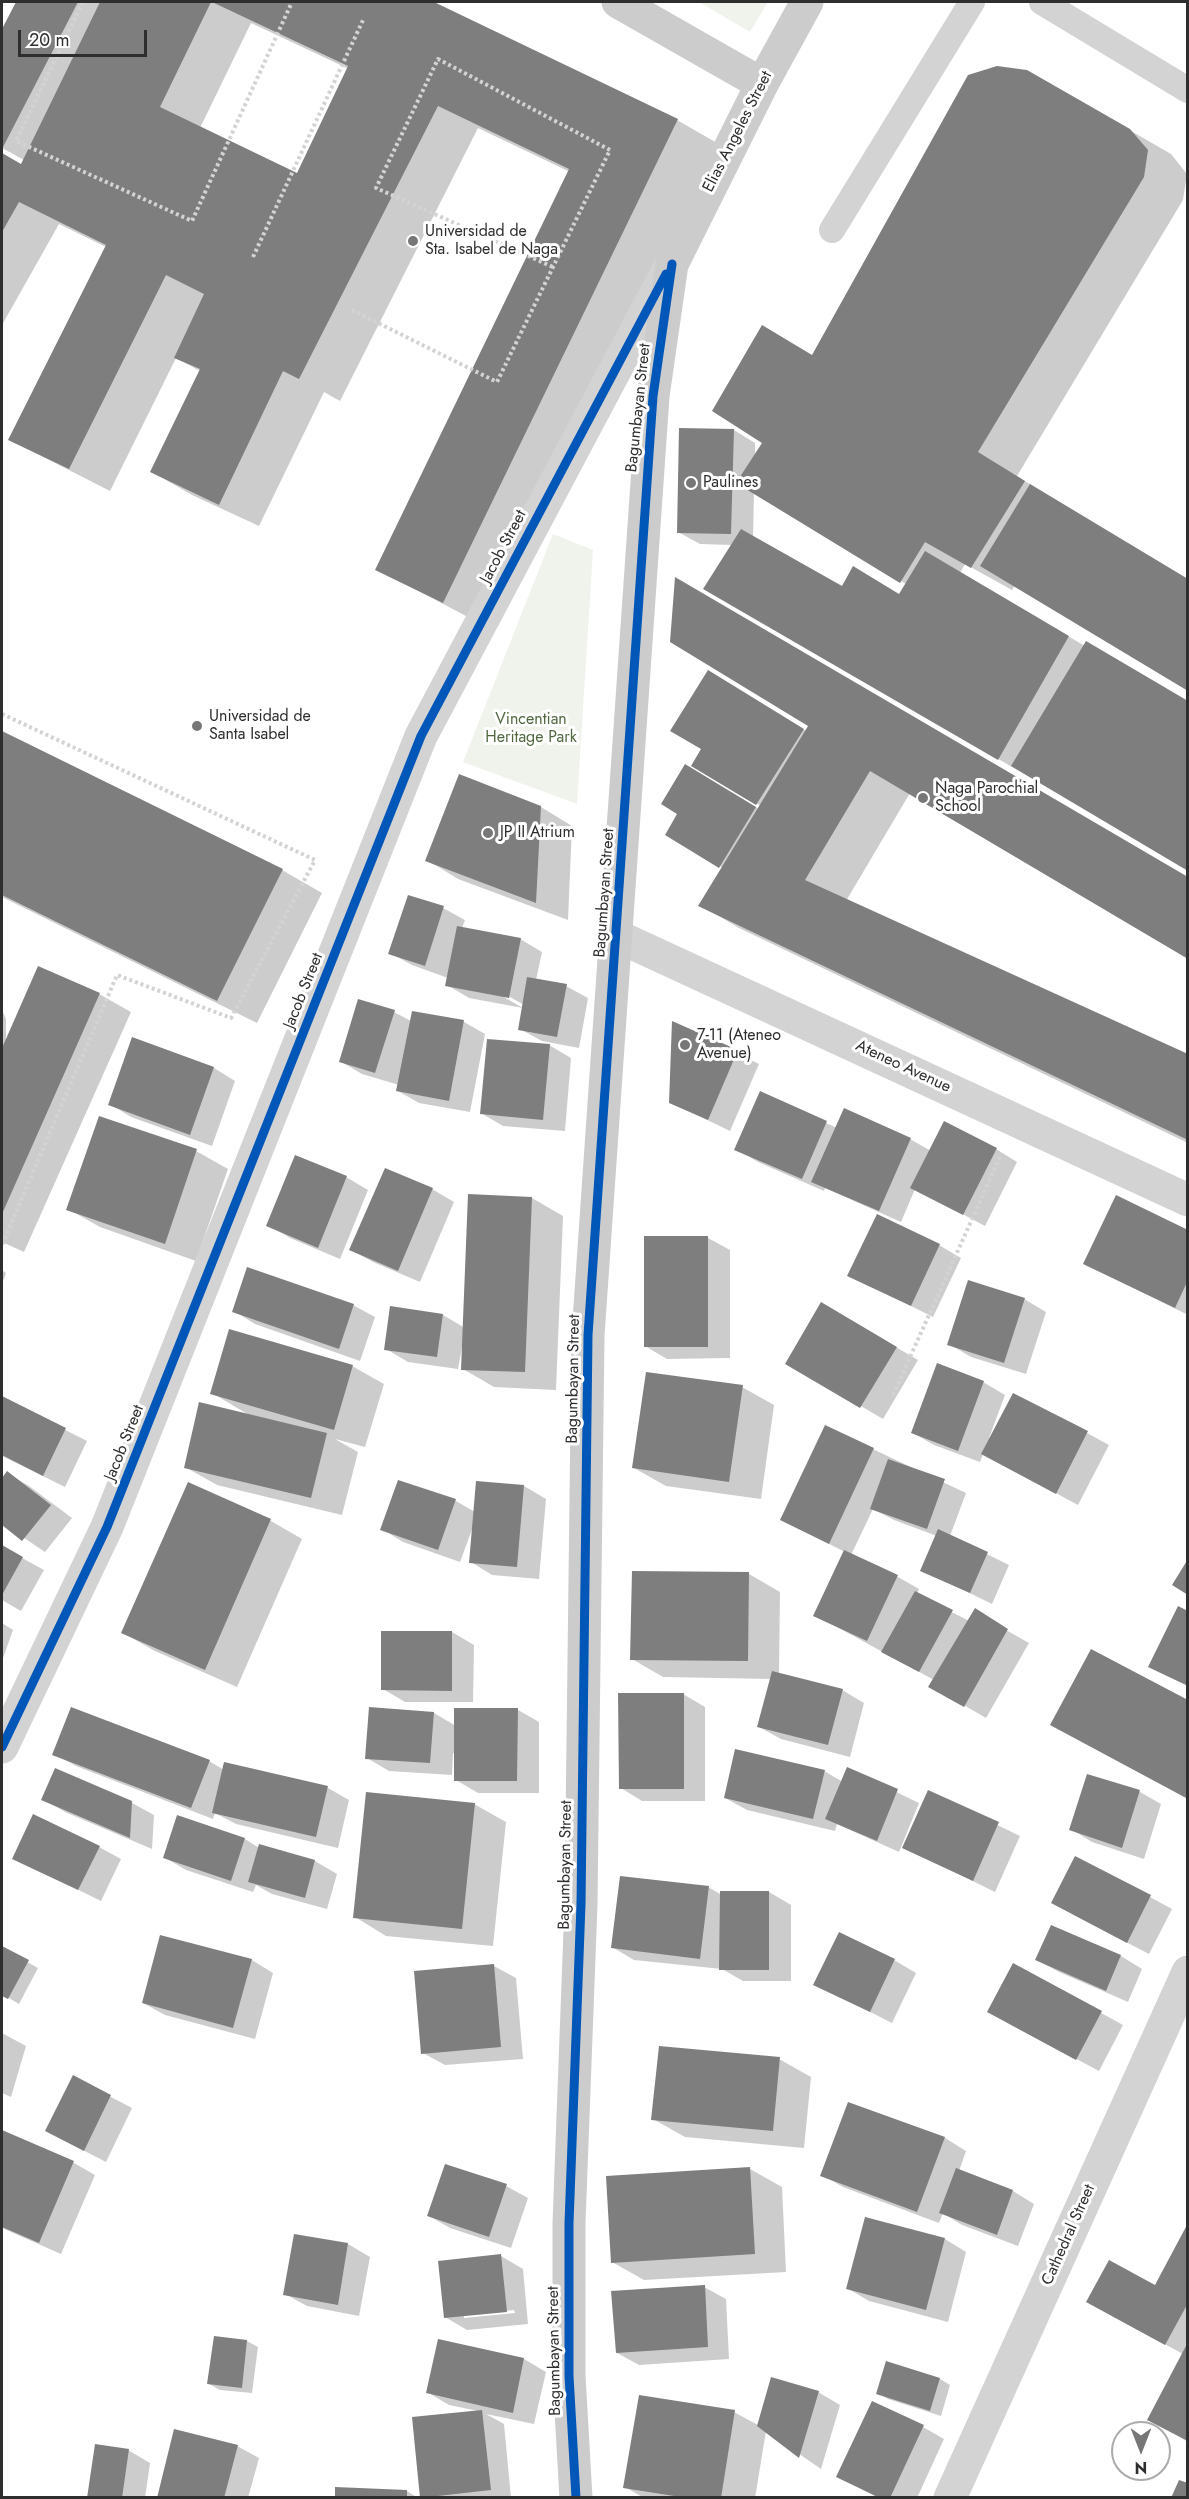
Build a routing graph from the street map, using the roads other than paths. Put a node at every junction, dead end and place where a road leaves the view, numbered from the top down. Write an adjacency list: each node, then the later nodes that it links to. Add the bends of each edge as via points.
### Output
1 (618, 2): 5 (main road)
2 (807, 2): 5 (main road, Elias Angeles Street)
3 (972, 2): 7 (lane)
4 (1042, 2): 6 (lane)
5 (762, 84): 8 (main road, Elias Angeles Street)
6 (1188, 90)
7 (832, 230)
8 (672, 264): 9 (main road, Bagumbayan Street, via 653,396); 11 (street, Jacob Street, via 421,736 107,1527)
9 (617, 936): 10 (street, Ateneo Avenue); 13 (main road, Bagumbayan Street, via 588,1335 581,1904 569,2223 569,2376)
10 (1188, 1200)
11 (2, 1747)
12 (1188, 1972): 14 (street, Cathedral Street)
13 (576, 2498)
14 (950, 2498)

